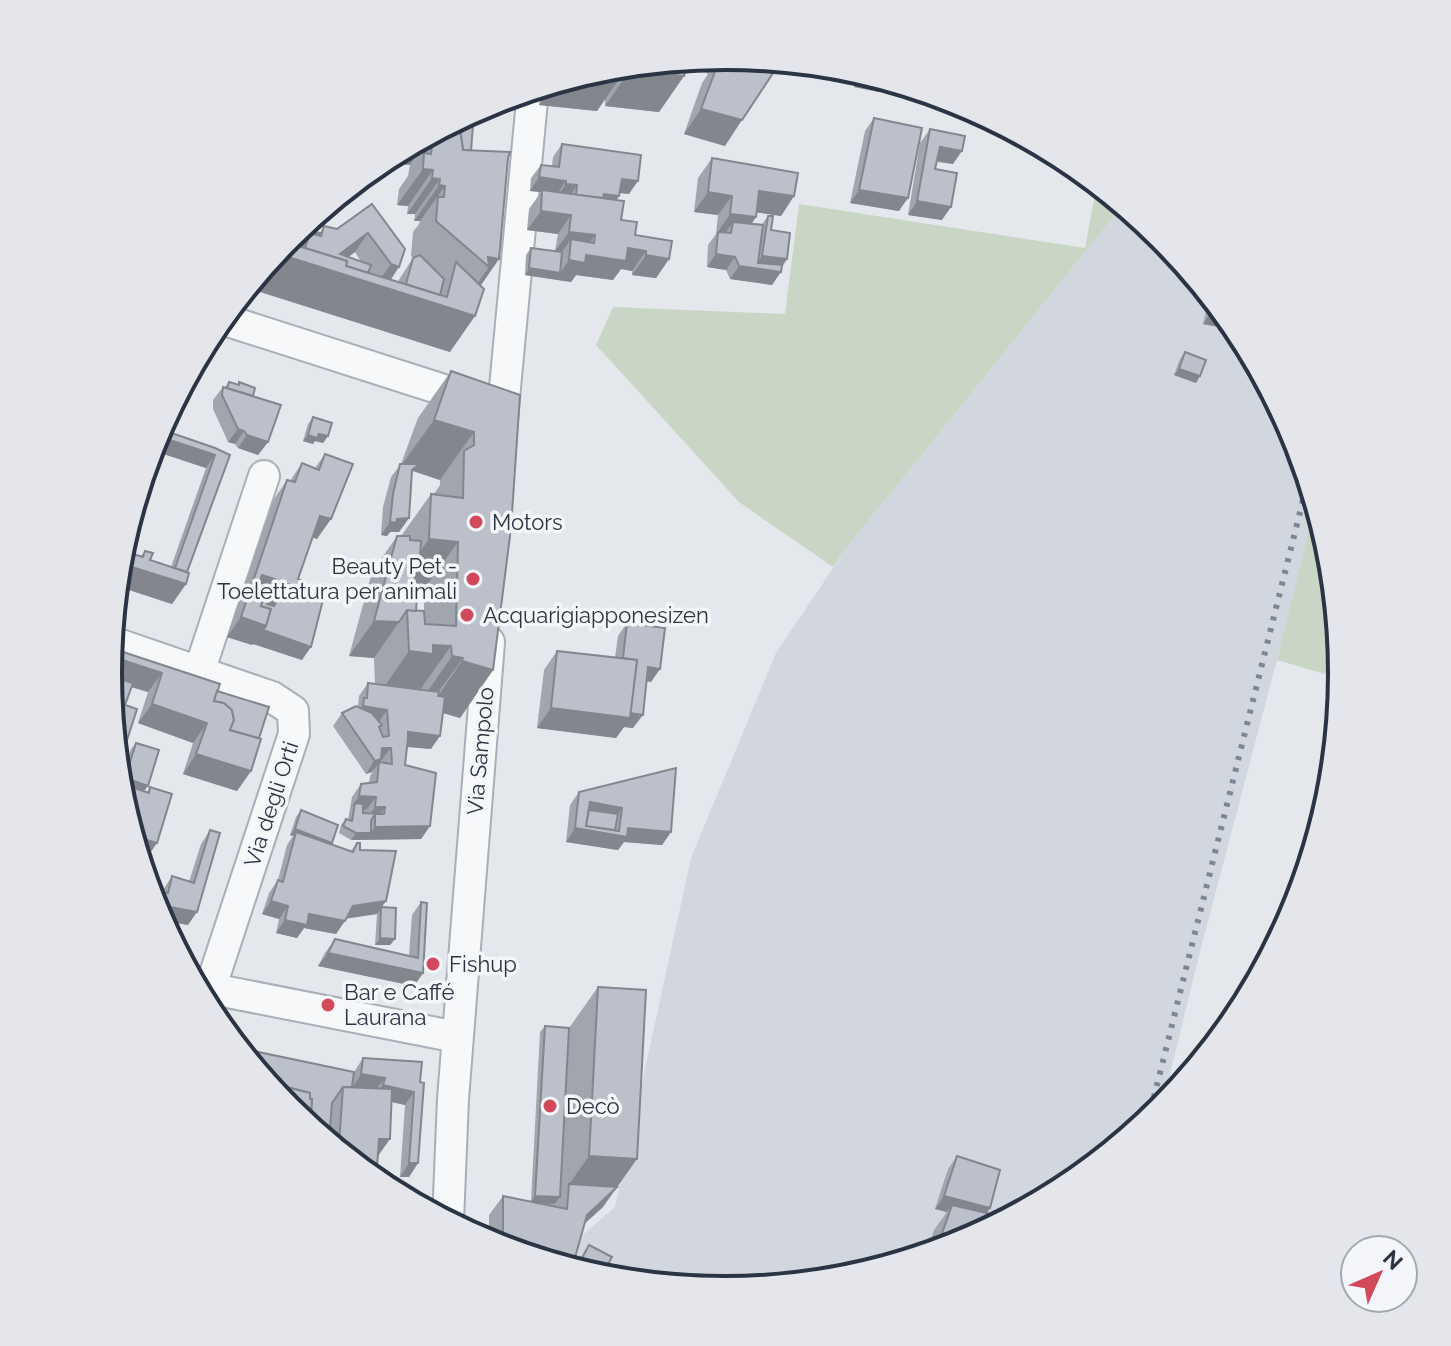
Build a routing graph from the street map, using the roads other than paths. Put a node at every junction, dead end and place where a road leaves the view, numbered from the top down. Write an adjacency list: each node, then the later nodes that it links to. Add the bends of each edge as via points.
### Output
1 (532, 102): 3 (street)
2 (235, 323): 3 (street)
3 (502, 409): 4 (street)
4 (500, 454)
5 (264, 476): 8 (street)
6 (491, 618): 11 (street, Via Sampolo)
7 (123, 646): 8 (street, Via degli Orti)
8 (199, 672): 9 (street, Via degli Orti, via 272,697 293,711 294,734)
9 (206, 979)
10 (212, 989): 11 (street)
11 (457, 1037): 12 (street, Via Sampolo)
12 (449, 1208)

